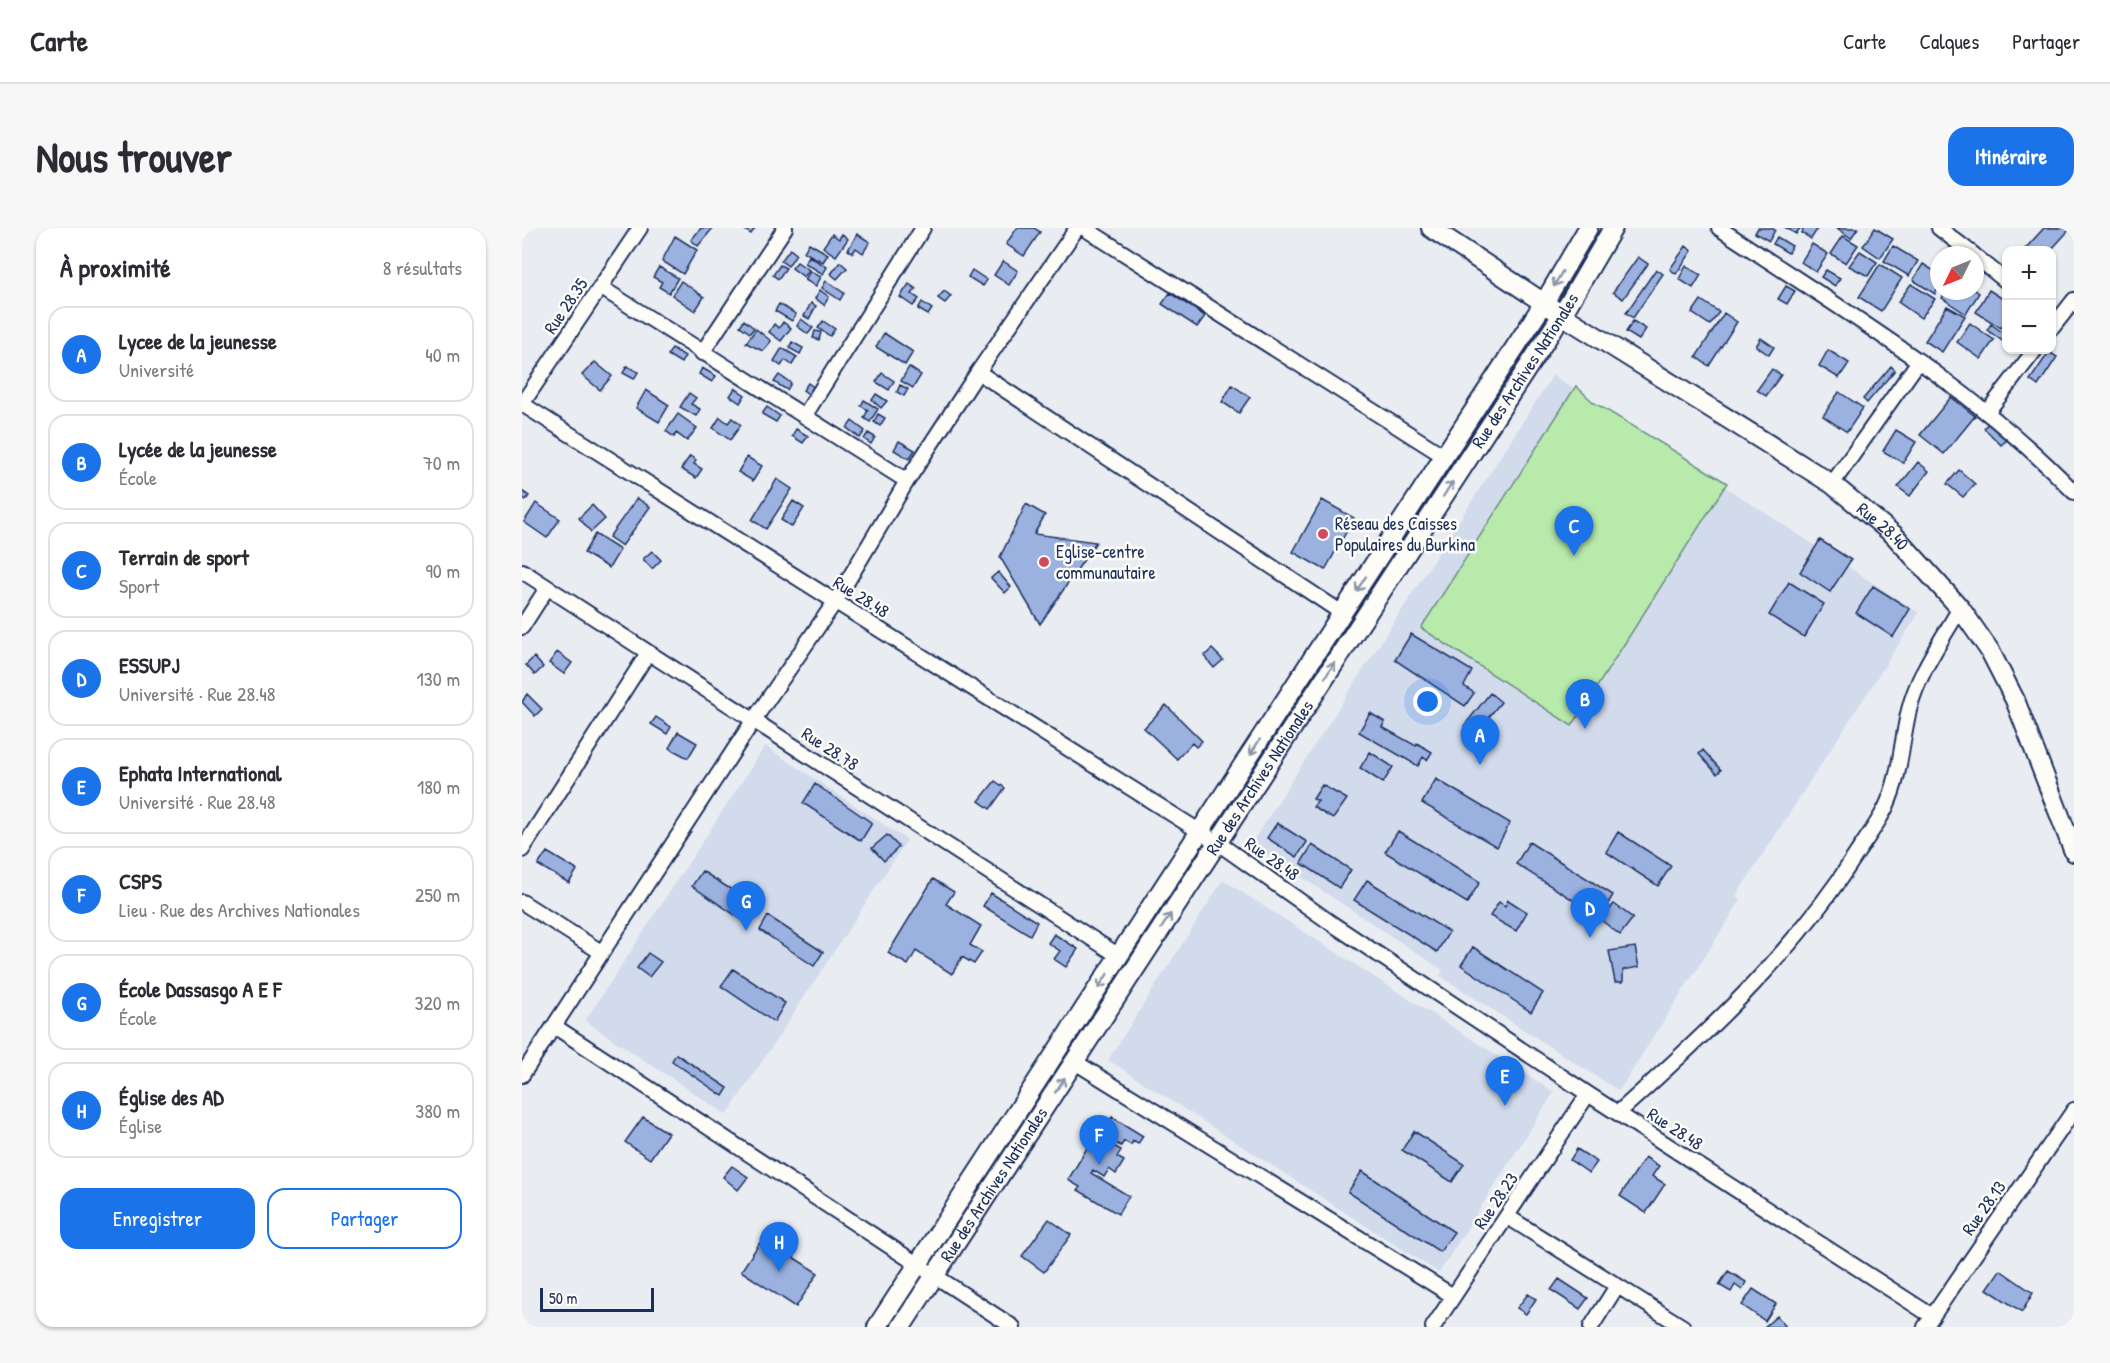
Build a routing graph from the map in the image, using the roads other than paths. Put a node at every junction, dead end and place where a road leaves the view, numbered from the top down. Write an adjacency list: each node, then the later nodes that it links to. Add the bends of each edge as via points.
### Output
1 (640, 228): 14 (street, Rue 28.35)
2 (785, 228): 19 (street)
3 (923, 228): 25 (street)
4 (1077, 228): 22 (street)
5 (1084, 228): 26 (street)
6 (1431, 228): 16 (street, Rue 28.40)
7 (1588, 228): 16 (street, Rue des Archives Nationales, one-way to 16)
8 (1613, 228): 17 (street, Rue des Archives Nationales)
9 (1719, 228): 21 (street)
10 (1947, 230): 11 (street)
11 (1964, 246)
12 (1984, 264): 13 (street)
13 (2002, 277)
14 (600, 287): 19 (street); 23 (street, Rue 28.35)
15 (2074, 300): 18 (street)
16 (1544, 303): 17 (street, Rue 28.40); 26 (street, Rue des Archives Nationales)
17 (1562, 315): 28 (street, Rue 28.40); 40 (street, Rue des Archives Nationales, one-way to 17)
18 (2056, 319)
19 (702, 353): 25 (street)
20 (2032, 354): 24 (street)
21 (1919, 361): 24 (street); 28 (street)
22 (978, 372): 27 (street); 34 (street)
23 (522, 404): 32 (street, Rue 28.48)
24 (1988, 411): 29 (street)
25 (805, 415): 27 (street)
26 (1444, 456): 34 (street, Rue des Archives Nationales, one-way to 34)
27 (907, 482): 32 (street)
28 (1832, 484): 33 (street, Rue 28.40, via 1894,535)
29 (2074, 492)
30 (522, 571): 31 (street, Rue 28.78)
31 (547, 588): 35 (street); 36 (street, Rue 28.78)
32 (835, 602): 37 (street); 38 (street, Rue 28.48)
33 (1960, 608): 39 (street, Rue 28.40, via 1990,651 2015,700); 50 (street, via 1914,693 1896,784 1836,885 1721,1019)
34 (1342, 613): 38 (street, Rue des Archives Nationales, one-way to 38)
35 (522, 627)
36 (648, 653): 37 (street, Rue 28.78); 41 (street)
37 (753, 721): 43 (street); 44 (street, Rue 28.78)
38 (1200, 832): 40 (street, Rue 28.48); 44 (street, Rue des Archives Nationales)
39 (2073, 842)
40 (1218, 843): 46 (street, Rue des Archives Nationales, one-way to 40); 48 (street, Rue 28.48)
41 (522, 850)
42 (522, 902): 43 (street)
43 (601, 952): 45 (street)
44 (1119, 956): 52 (street, Rue des Archives Nationales, one-way to 52)
45 (554, 1026): 47 (street); 52 (street)
46 (1075, 1062): 53 (street, Rue des Archives Nationales, one-way to 46); 55 (street)
47 (522, 1075)
48 (1588, 1094): 50 (street, Rue 28.48); 51 (street, Rue 28.23)
49 (2074, 1110): 56 (street, Rue 28.13)
50 (1618, 1113): 56 (street, Rue 28.48)
51 (1508, 1217): 54 (street); 55 (street, Rue 28.23)
52 (918, 1264): 53 (street); 57 (street, Rue des Archives Nationales)
53 (935, 1275): 58 (street, Rue des Archives Nationales); 59 (street)
54 (1617, 1286): 61 (street); 62 (street)
55 (1453, 1296): 60 (street, Rue 28.23)
56 (1928, 1322)
57 (877, 1327)
58 (901, 1327)
59 (1013, 1327)
60 (1433, 1327)
61 (1591, 1327)
62 (1683, 1327)

